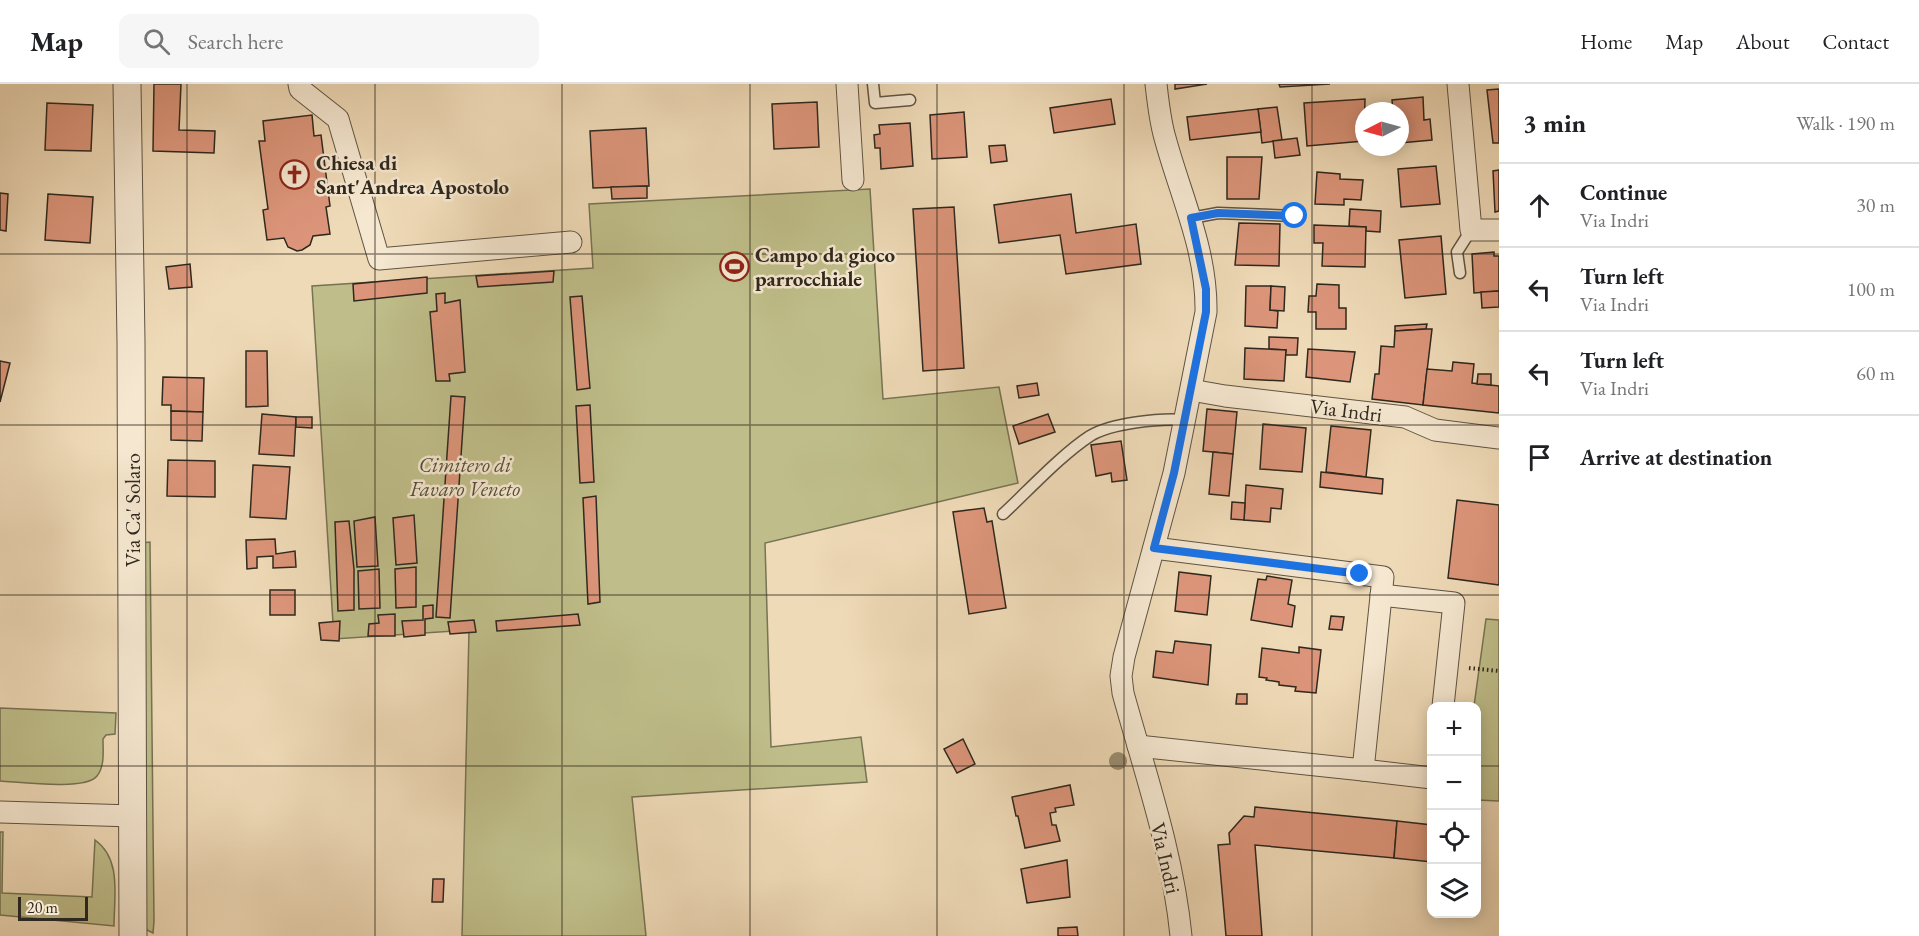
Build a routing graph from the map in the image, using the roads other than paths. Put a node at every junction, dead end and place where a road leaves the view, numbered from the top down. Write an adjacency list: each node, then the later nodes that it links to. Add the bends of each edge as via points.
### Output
1 (127, 84): 26 (street, Via Ca' Solaro)
2 (298, 84): 13 (street, via 338,119 379,259)
3 (847, 84): 8 (street)
4 (873, 84): 7 (lane, via 875,104)
5 (1156, 84): 10 (street, Via Indri, via 1165,138)
6 (1458, 84): 11 (street)
7 (910, 100)
8 (853, 180)
9 (1295, 216): 10 (lane, via 1218,213)
10 (1191, 218): 15 (street, Via Indri, via 1206,289 1206,312)
11 (1471, 230): 12 (street); 14 (lane, via 1457,252)
12 (1499, 230)
13 (571, 242)
14 (1460, 273)
15 (1191, 390): 16 (street, Via Indri); 17 (street, Via Indri, via 1405,417 1435,430)
16 (1185, 420): 18 (lane, via 1156,419 1101,430); 19 (street, Via Indri)
17 (1499, 438)
18 (1003, 513)
19 (1154, 548): 20 (street, via 1383,577); 22 (street, Via Indri, via 1121,676)
20 (1381, 595): 21 (street, via 1455,603); 23 (street)
21 (1444, 702)
22 (1138, 746): 23 (street); 28 (street, Via Indri, via 1174,887)
23 (1363, 770): 24 (street)
24 (1427, 778)
25 (0, 812): 26 (street)
26 (133, 816): 27 (street, Via Ca' Solaro)
27 (133, 936)
28 (1181, 936)

